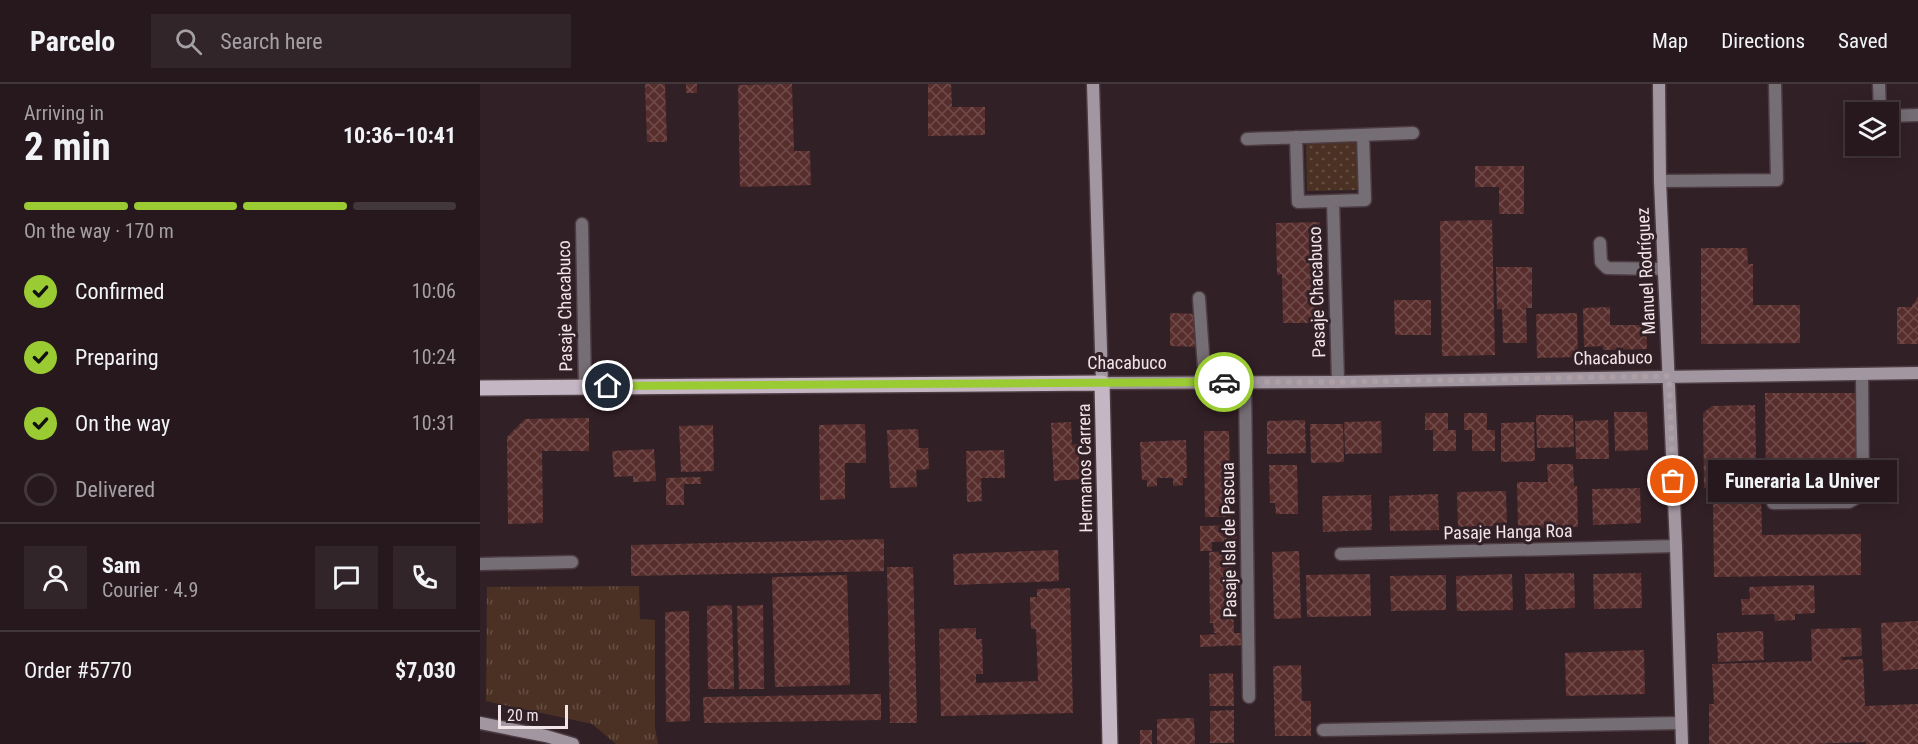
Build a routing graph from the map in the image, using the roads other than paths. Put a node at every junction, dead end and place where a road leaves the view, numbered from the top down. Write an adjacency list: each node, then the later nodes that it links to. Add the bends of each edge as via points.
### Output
1 (1093, 84): 24 (street, Hermanos Carrera)
2 (1659, 84): 12 (street, Manuel Rodríguez)
3 (1775, 84): 12 (street, via 1777,180)
4 (1879, 84): 5 (street)
5 (1880, 102)
6 (1918, 115): 7 (street)
7 (1899, 116)
8 (1413, 133): 9 (street)
9 (1363, 135): 10 (street); 13 (street, via 1365,200)
10 (1296, 137): 11 (street); 13 (street, via 1299,202)
11 (1247, 139)
12 (1660, 181): 16 (street, Manuel Rodríguez)
13 (1333, 201): 23 (street, Pasaje Chacabuco)
14 (582, 224): 25 (street, Pasaje Chacabuco)
15 (1600, 243): 16 (street, via 1601,262 1607,268)
16 (1664, 269): 20 (street, Manuel Rodríguez)
17 (1200, 298): 21 (street)
18 (1918, 373): 19 (street, Chacabuco)
19 (1862, 374): 20 (street, Chacabuco); 27 (street, via 1863,493 1849,501)
20 (1669, 376): 23 (street, Chacabuco); 28 (street, Manuel Rodríguez)
21 (1205, 382): 22 (street, Chacabuco); 24 (street, Chacabuco)
22 (1245, 382): 23 (street, Chacabuco); 32 (street, Pasaje Isla de Pascua)
23 (1338, 382)
24 (1102, 383): 25 (main road, Chacabuco); 37 (main road, Hermanos Carrera)
25 (585, 386): 26 (main road, Chacabuco)
26 (480, 388)
27 (1773, 503)
28 (1676, 546): 29 (street, Pasaje Hanga Roa); 34 (street, Manuel Rodríguez)
29 (1341, 554)
30 (572, 562): 31 (street)
31 (480, 564)
32 (1249, 697)
33 (480, 723): 36 (street)
34 (1681, 723): 35 (street); 38 (street, Manuel Rodríguez)
35 (1323, 730)
36 (573, 744)
37 (1110, 744)
38 (1682, 744)

